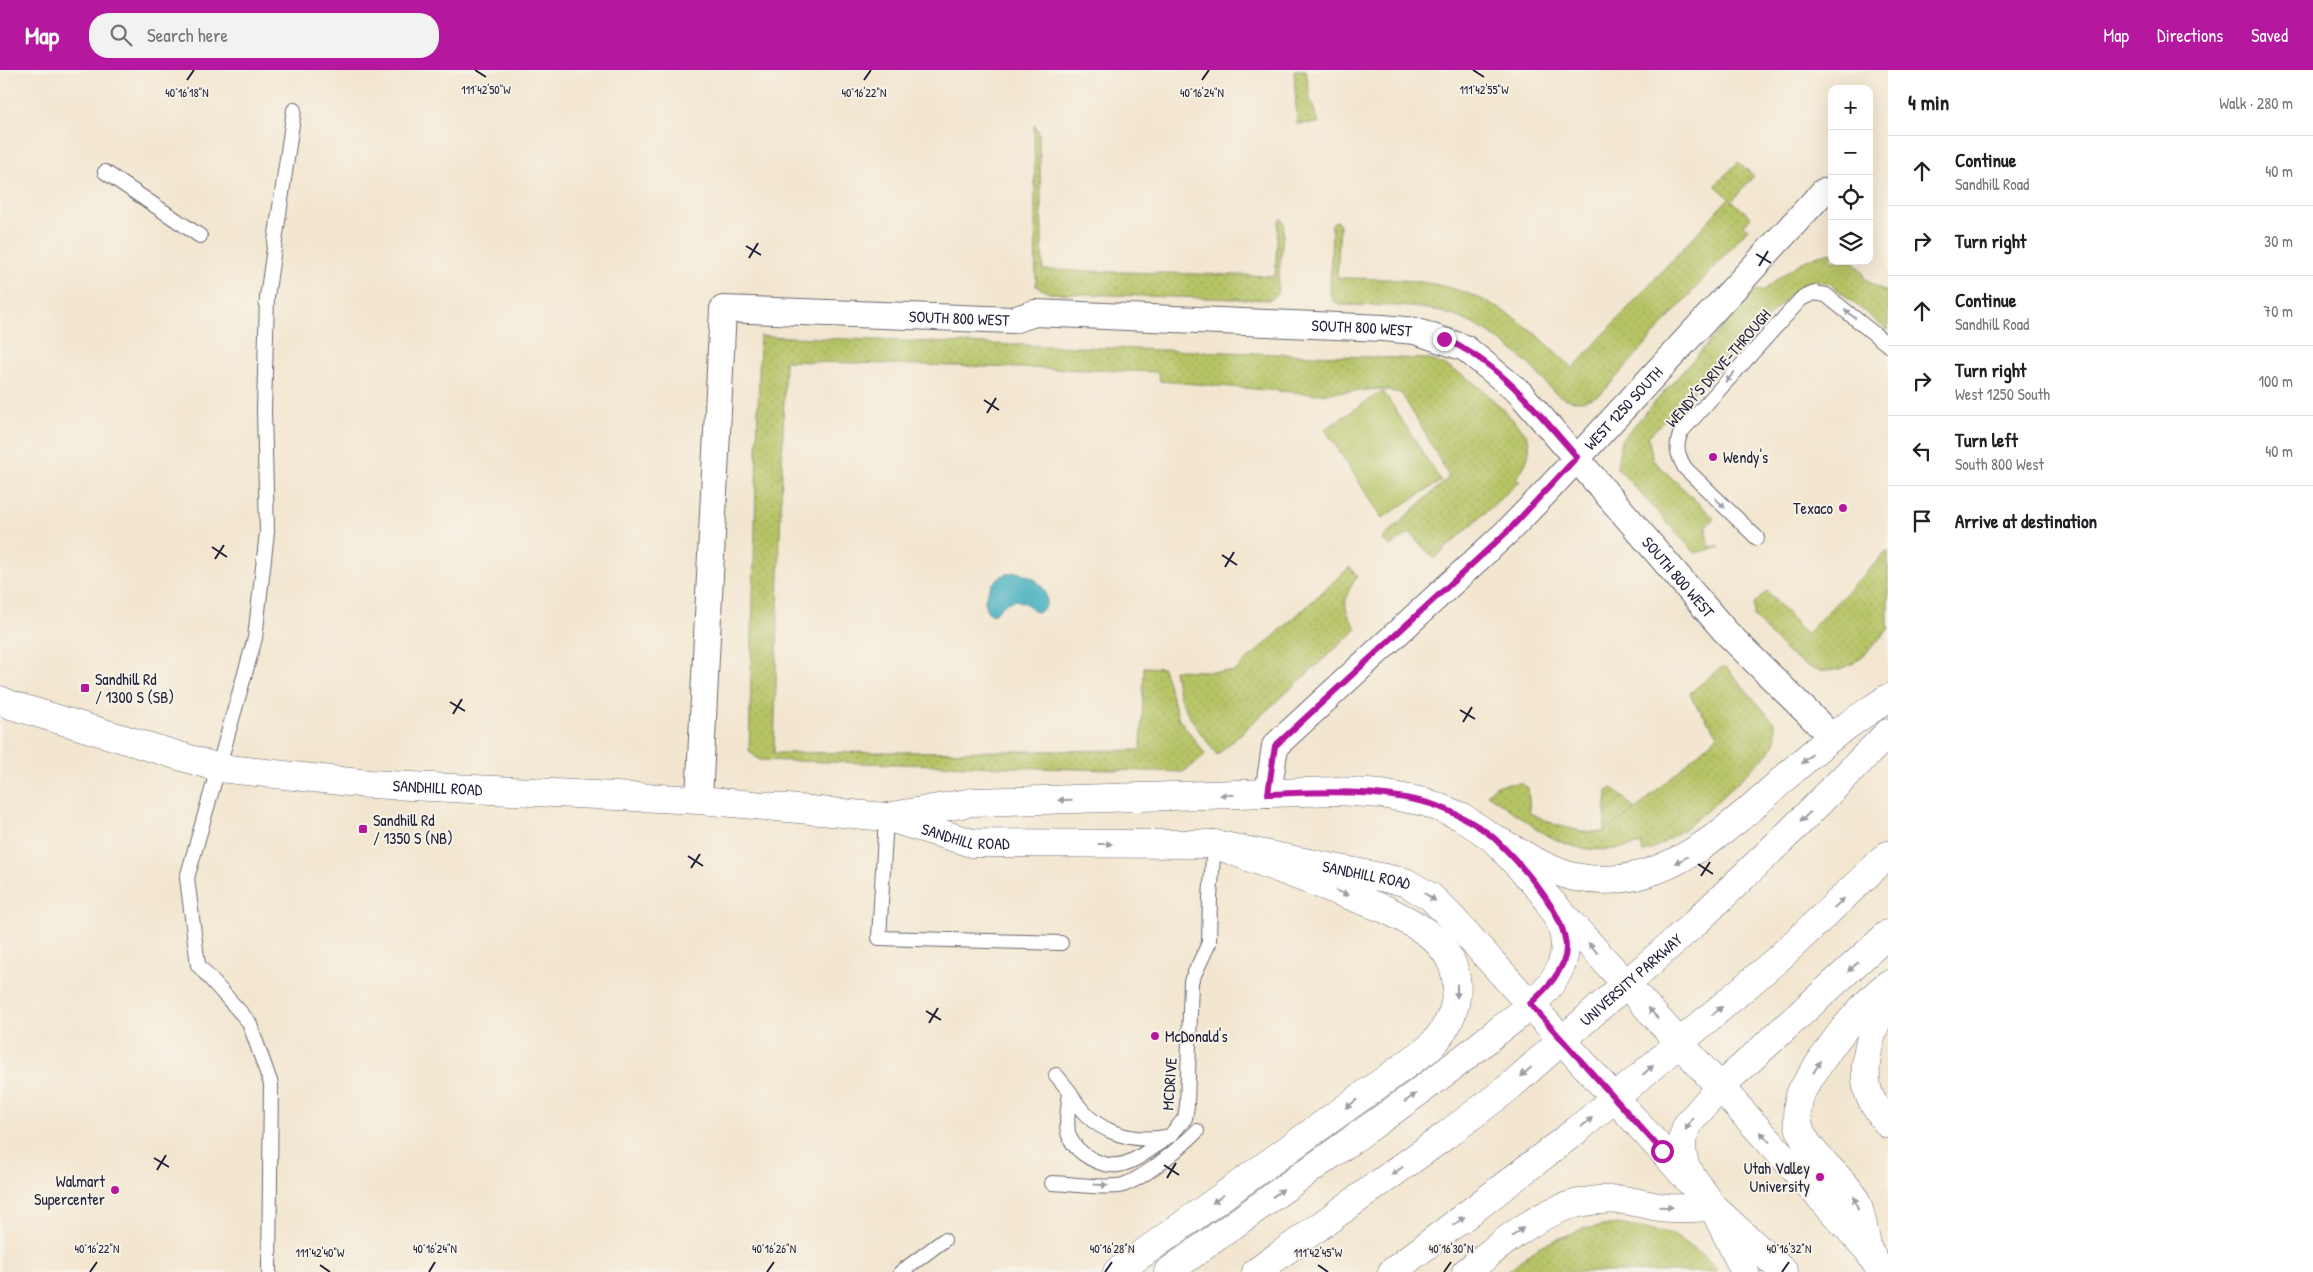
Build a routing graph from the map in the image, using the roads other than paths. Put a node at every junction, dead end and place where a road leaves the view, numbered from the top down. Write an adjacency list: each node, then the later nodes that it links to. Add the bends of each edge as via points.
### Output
1 (294, 110): 12 (lane, via 267,297 264,410 267,532 255,638)
2 (105, 172): 4 (lane)
3 (1823, 192): 6 (street, WEST 1250 SOUTH)
4 (200, 236)
5 (1888, 345): 7 (lane, WENDY'S DRIVE-THROUGH, one-way to 7, via 1826,295 1814,293 1801,299 1681,432 1677,454 1685,468)
6 (1577, 457): 11 (street, SOUTH 800 WEST, via 1725,631); 13 (street, WEST 1250 SOUTH, via 1509,530 1275,746); 14 (street, SOUTH 800 WEST, via 1520,393 1485,363 1465,348 1415,331 1034,313 1013,320 724,309)
7 (1757, 538)
8 (1888, 698): 11 (main road)
9 (0, 700): 12 (main road, SANDHILL ROAD)
10 (1888, 733): 22 (main road, UNIVERSITY PARKWAY, one-way to 22, via 1695,923)
11 (1832, 737): 16 (main road, one-way to 16, via 1690,855 1662,869 1613,880 1575,877)
12 (219, 768): 14 (main road, SANDHILL ROAD, via 369,784); 39 (lane, via 187,878 198,966 249,1022 271,1084)
13 (1268, 794): 15 (main road, SANDHILL ROAD, one-way to 15, via 973,802); 16 (main road, SANDHILL ROAD, via 1338,791 1382,794 1425,802 1460,816)
14 (699, 800): 15 (main road, SANDHILL ROAD)
15 (886, 817): 17 (main road, SANDHILL ROAD, one-way to 17, via 972,844); 21 (lane, via 879,938)
16 (1493, 838): 19 (main road, SANDHILL ROAD)
17 (1214, 844): 25 (main road, SANDHILL ROAD, one-way to 25, via 1405,882 1431,897); 34 (lane, MCDRIVE, via 1209,943 1191,981 1185,1118); 41 (main road, one-way to 41, via 1387,910 1412,923 1428,934 1450,959 1458,986 1457,998 1449,1024 1428,1049)
18 (1888, 855): 27 (main road, one-way to 18, via 1779,958)
19 (1543, 893): 22 (main road, SANDHILL ROAD, one-way to 19); 25 (main road, via 1565,932 1566,950 1551,984)
20 (1888, 934): 29 (main road, one-way to 29)
21 (1062, 943)
22 (1626, 984): 26 (main road, UNIVERSITY PARKWAY); 27 (main road, SANDHILL ROAD, one-way to 22)
23 (1888, 984): 38 (main road, one-way to 23, via 1854,1196 1805,1142 1798,1124 1797,1104 1801,1092 1845,1027)
24 (1888, 1002): 32 (main road, via 1870,1038 1867,1088)
25 (1530, 1004): 26 (main road, SANDHILL ROAD); 42 (main road, one-way to 25, via 1453,1068)
26 (1563, 1040): 31 (main road, SANDHILL ROAD); 43 (main road, UNIVERSITY PARKWAY, one-way to 43, via 1507,1090)
27 (1680, 1043): 29 (main road, SANDHILL ROAD); 31 (main road, one-way to 27)
28 (1056, 1075): 30 (lane)
29 (1720, 1087): 36 (main road, one-way to 36, via 1686,1125 1682,1141 1686,1167); 38 (main road, SANDHILL ROAD, one-way to 29)
30 (1070, 1092): 34 (lane, via 1077,1108 1109,1131 1144,1140); 34 (lane, MCDRIVE, via 1069,1138 1079,1149 1104,1164 1129,1162)
31 (1615, 1098): 36 (main road, SANDHILL ROAD); 44 (main road, one-way to 31)
32 (1888, 1124)
33 (1197, 1131): 35 (lane, one-way to 33, via 1120,1186 1133,1181 1178,1150)
34 (1170, 1136)
35 (1052, 1182)
36 (1713, 1207): 45 (main road, one-way to 36, via 1534,1220 1557,1209 1606,1200 1660,1207); 46 (main road); 47 (main road)
37 (944, 1240): 40 (lane)
38 (1875, 1261)
39 (269, 1272)
40 (901, 1272)
41 (1117, 1272)
42 (1168, 1272)
43 (1256, 1272)
44 (1392, 1272)
45 (1466, 1272)
46 (1745, 1272)
47 (1784, 1272)

